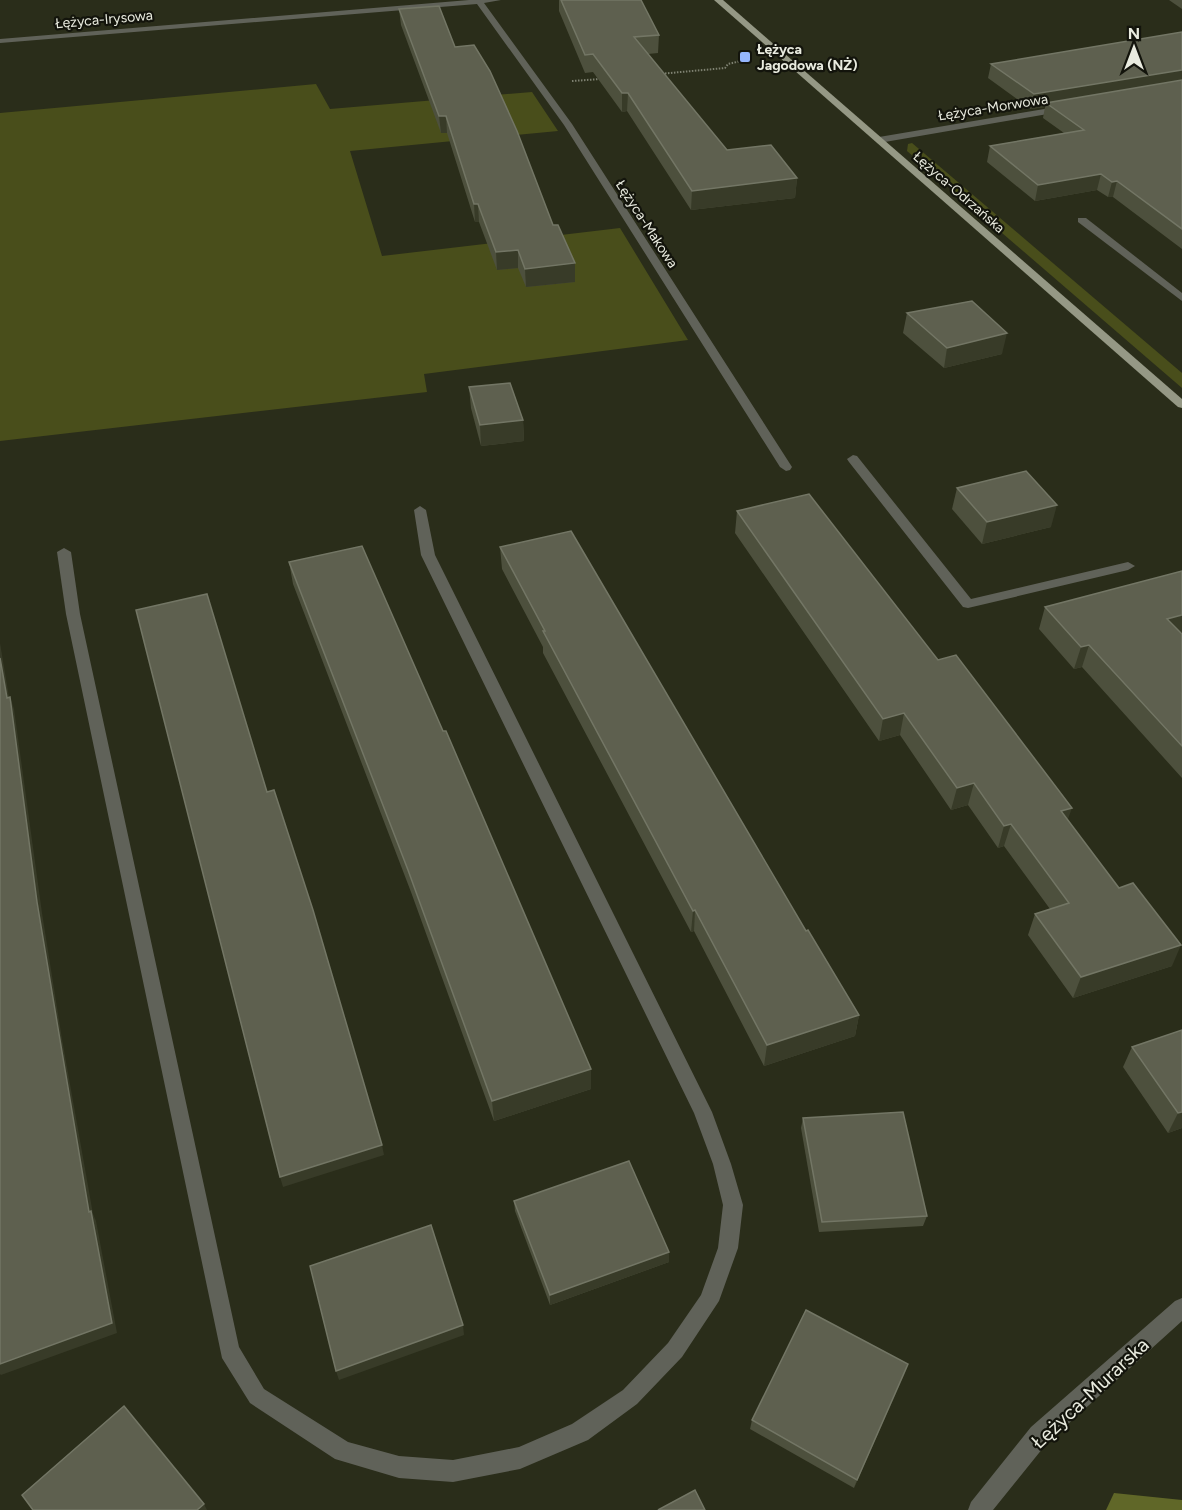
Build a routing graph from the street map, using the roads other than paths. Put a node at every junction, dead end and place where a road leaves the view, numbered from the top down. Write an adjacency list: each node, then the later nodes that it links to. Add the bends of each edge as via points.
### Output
1 (497, 0): 3 (street, Łężyca-Irysowa)
2 (718, 0): 6 (main road, Łężyca-Odrzańska)
3 (478, 1): 4 (street, Łężyca-Irysowa); 11 (street, Łężyca-Makowa, via 568,124)
4 (0, 41)
5 (1077, 106): 6 (street, Łężyca-Morwowa)
6 (879, 140): 9 (main road, Łężyca-Odrzańska)
7 (1082, 220): 8 (street)
8 (1182, 298)
9 (1182, 405)
10 (853, 459): 14 (street, via 968,604)
11 (786, 468)
12 (420, 510): 13 (street, via 428,555 703,1112 733,1205 728,1248 709,1301 675,1350 630,1397 579,1432 520,1458 453,1471 399,1467 343,1450 257,1396 229,1351 73,614)
13 (64, 552)
14 (1128, 566)
15 (1182, 1308): 16 (street, Łężyca-Murarska, via 1040,1435)
16 (979, 1510)

